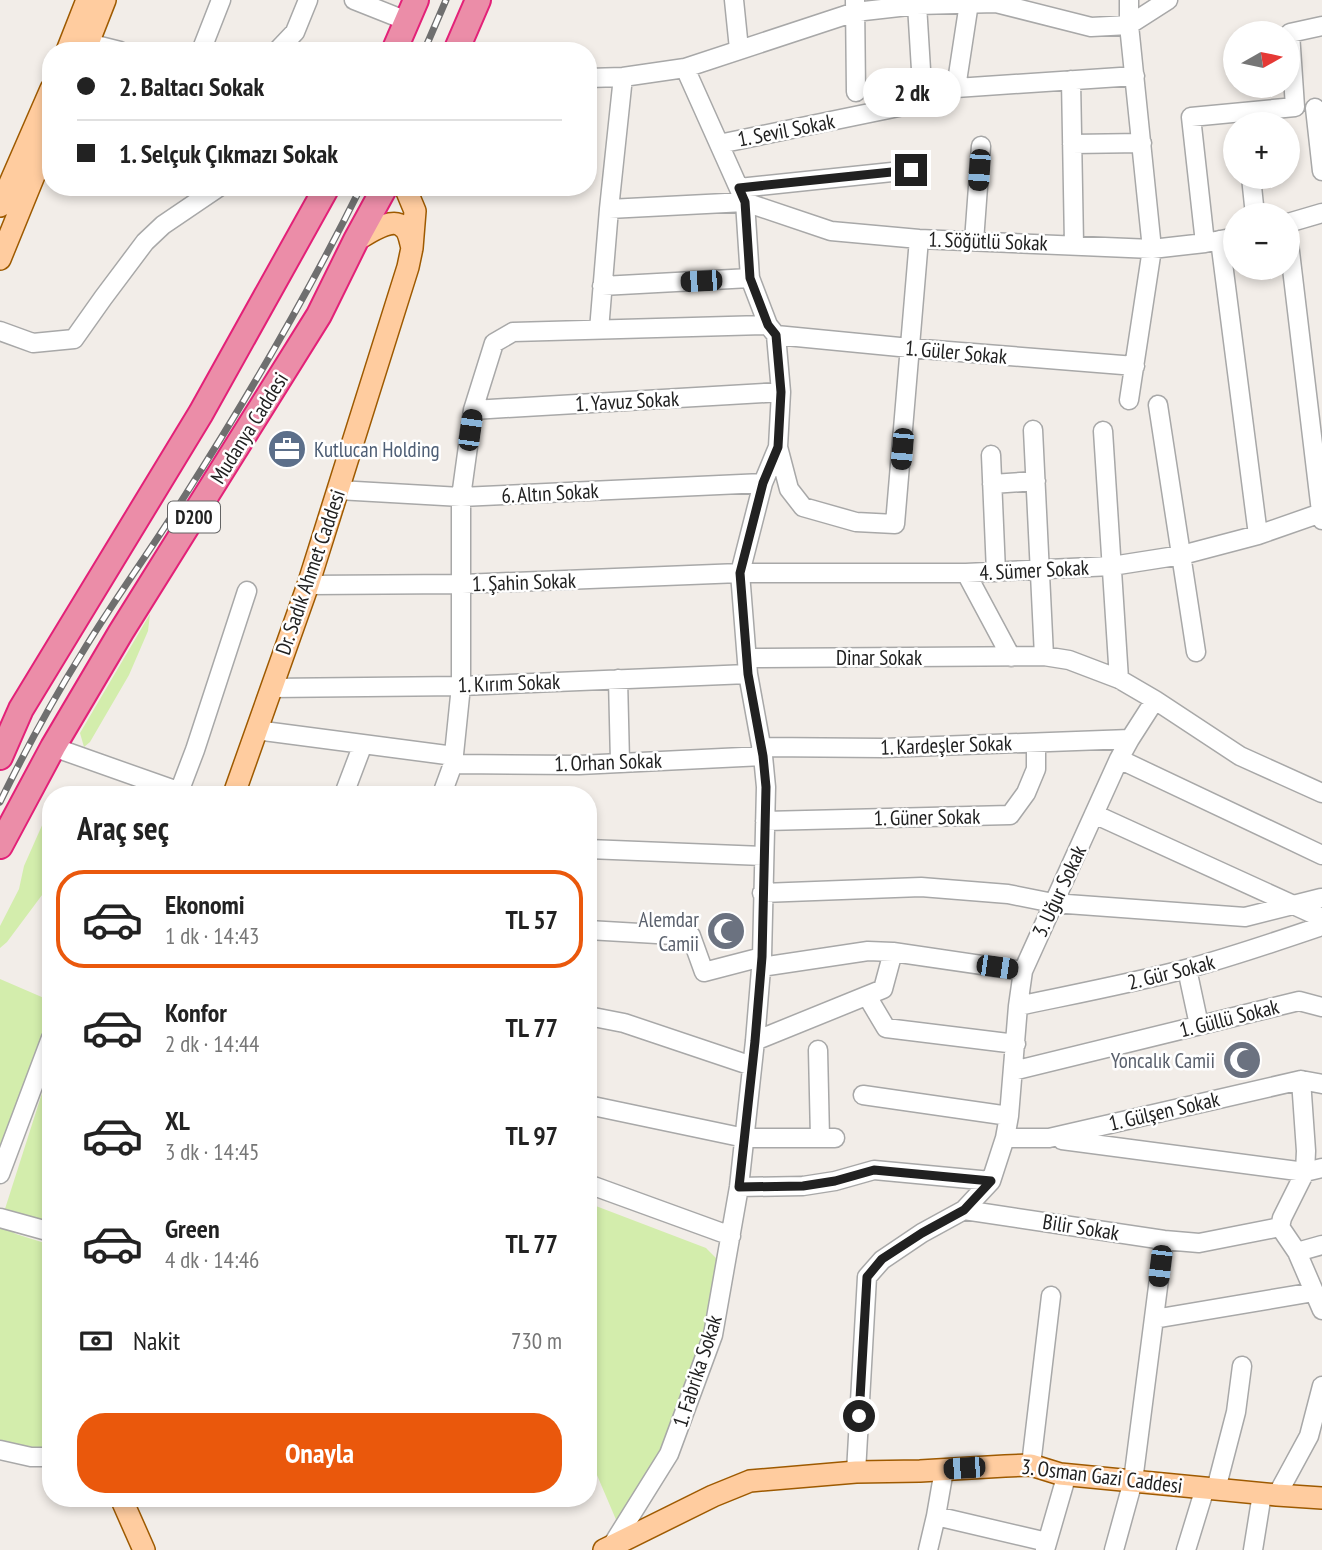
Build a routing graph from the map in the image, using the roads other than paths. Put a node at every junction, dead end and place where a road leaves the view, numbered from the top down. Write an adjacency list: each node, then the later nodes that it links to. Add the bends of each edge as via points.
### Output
1 (87, 0): 18 (main road)
2 (105, 0): 19 (main road)
3 (221, 0): 20 (street)
4 (308, 0): 21 (street, via 295,32)
5 (354, 0): 15 (street)
6 (478, 0): 23 (highway)
7 (734, 0): 24 (street)
8 (1129, 0): 16 (street)
9 (1168, 0): 16 (street)
10 (947, 2): 11 (street); 12 (street)
11 (970, 3): 14 (street); 29 (street, via 956,88)
12 (917, 5): 13 (street); 36 (street, 1. Sevil Sokak, via 923,102)
13 (855, 6): 24 (street); 30 (street)
14 (1033, 6): 16 (street, via 1090,27)
15 (411, 11): 22 (highway)
16 (1129, 25): 26 (street)
17 (1322, 26): 33 (street, via 1290,33 1295,107)
18 (71, 42)
19 (88, 42)
20 (205, 42)
21 (285, 42)
22 (398, 42)
23 (460, 42)
24 (740, 49): 25 (street)
25 (685, 68): 27 (street); 36 (street)
26 (1135, 76): 29 (street); 35 (street)
27 (623, 77): 28 (street); 48 (street)
28 (597, 78)
29 (1071, 80): 37 (street)
30 (856, 92)
31 (1315, 108): 41 (street)
32 (42, 110): 47 (main road)
33 (1272, 112)
34 (1223, 118): 53 (street, via 1191,117)
35 (1142, 143): 37 (street); 57 (street)
36 (719, 144): 42 (street)
37 (1072, 144): 55 (street)
38 (981, 146): 54 (street)
39 (42, 156): 58 (main road)
40 (911, 170): 42 (street)
41 (1322, 171)
42 (742, 195): 48 (street); 51 (street, 1. Söğütlü Sokak, via 831,231); 59 (street)
43 (206, 196): 64 (street, via 145,242 74,339 33,343)
44 (322, 196): 106 (highway, D200, via 201,413 21,709)
45 (380, 196): 52 (highway, Mudanya Caddesi / D200)
46 (409, 196): 56 (main road, Dr. Sadık Ahmet Caddesi, via 415,211)
47 (0, 206)
48 (609, 209): 61 (street)
49 (1322, 213): 50 (street)
50 (1300, 219)
51 (919, 239): 54 (street, 1. Söğütlü Sokak); 65 (street)
52 (356, 240): 56 (main road, via 395,223 403,226); 104 (highway, Mudanya Caddesi / D200, via 319,315)
53 (1220, 240): 57 (street, 1. Söğütlü Sokak); 81 (street)
54 (974, 241): 55 (street, 1. Söğütlü Sokak)
55 (1074, 244): 57 (street, 1. Söğütlü Sokak)
56 (412, 248): 78 (main road, Dr. Sadık Ahmet Caddesi)
57 (1152, 249): 66 (street)
58 (0, 259)
59 (750, 278): 61 (street); 63 (street)
60 (1293, 280): 80 (street)
61 (602, 286): 62 (street)
62 (599, 330): 63 (street, 1. Güler Sokak); 70 (street, 1. Güler Sokak, via 513,332 494,343)
63 (772, 330): 65 (street, 1. Güler Sokak); 67 (street)
64 (0, 331)
65 (910, 348): 66 (street, 1. Güler Sokak); 73 (street, via 895,524 856,522 803,507 789,489)
66 (1135, 366): 68 (street)
67 (781, 392): 70 (street, 1. Yavuz Sokak); 73 (street)
68 (1129, 400)
69 (1158, 405): 82 (street)
70 (473, 410): 79 (street)
71 (1033, 430): 75 (street)
72 (1103, 430): 83 (street)
73 (778, 447): 76 (street, 1. Fabrika Sokak)
74 (991, 456): 77 (street)
75 (1036, 481): 77 (street); 84 (street)
76 (763, 483): 79 (street, 6. Altın Sokak); 86 (street, 1. Fabrika Sokak)
77 (992, 484): 85 (street)
78 (338, 490): 79 (street, 6. Altın Sokak); 89 (main road, Dr. Sadık Ahmet Caddesi)
79 (461, 497): 88 (street)
80 (1321, 516): 81 (street, 4. Sümer Sokak)
81 (1258, 535): 82 (street, 4. Sümer Sokak)
82 (1182, 555): 83 (street, 4. Sümer Sokak); 91 (street)
83 (1112, 566): 84 (street, 4. Sümer Sokak); 96 (street)
84 (1040, 570): 85 (street, 4. Sümer Sokak); 93 (street)
85 (996, 572): 87 (street, 4. Sümer Sokak)
86 (740, 573): 87 (street, 4. Sümer Sokak); 88 (street, 1. Şahin Sokak); 94 (street, 1. Fabrika Sokak)
87 (966, 573): 92 (street)
88 (462, 584): 89 (street, 1. Şahin Sokak); 97 (street)
89 (308, 585): 98 (main road, Dr. Sadık Ahmet Caddesi)
90 (247, 591): 111 (street)
91 (1196, 652)
92 (1011, 656): 93 (street, Dinar Sokak); 94 (street, Dinar Sokak)
93 (1044, 656): 96 (street, Dinar Sokak, via 1069,660)
94 (747, 666): 95 (street, 1. Kırım Sokak); 105 (street, 1. Fabrika Sokak)
95 (618, 679): 97 (street, 1. Kırım Sokak); 109 (street)
96 (1119, 679): 99 (street, Dinar Sokak)
97 (461, 686): 98 (street, 1. Kırım Sokak); 108 (street)
98 (271, 688): 100 (main road, Dr. Sadık Ahmet Caddesi)
99 (1156, 700): 101 (street, 3. Uğur Sokak); 115 (street, Dinar Sokak, via 1240,755)
100 (256, 730): 103 (street, 1. Orhan Sokak); 112 (main road, Dr. Sadık Ahmet Caddesi)
101 (1130, 739): 102 (street, 1. Kardeşler Sokak); 107 (street, 3. Uğur Sokak)
102 (1036, 743): 105 (street, 1. Kardeşler Sokak); 117 (street, 1. Güner Sokak, via 1037,769 1010,815)
103 (363, 744): 108 (street, 1. Orhan Sokak); 113 (street)
104 (53, 747): 110 (street); 118 (highway, Mudanya Caddesi / D200)
105 (762, 751): 109 (street, 1. Orhan Sokak); 117 (street, 1. Fabrika Sokak)
106 (0, 757)
107 (1119, 759): 116 (street, 3. Uğur Sokak); 120 (street)
108 (454, 760): 109 (street, 1. Orhan Sokak); 114 (street)
109 (620, 762)
110 (162, 786)
111 (184, 786)
112 (237, 786)
113 (347, 786)
114 (445, 786)
115 (1322, 793)
116 (1094, 814): 124 (street, 3. Uğur Sokak); 125 (street)
117 (765, 821): 121 (street, 1. Fabrika Sokak)
118 (0, 846)
119 (597, 849): 121 (street)
120 (1322, 855)
121 (763, 856): 122 (street, 1. Fabrika Sokak)
122 (762, 893): 124 (street, via 921,887); 130 (street, 1. Fabrika Sokak)
123 (1321, 898): 125 (street)
124 (1054, 903): 125 (street, via 1245,917); 132 (street, 3. Uğur Sokak)
125 (1293, 905): 126 (street)
126 (1322, 918)
127 (1322, 926): 131 (street, 2. Gür Sokak)
128 (597, 931): 130 (street, via 691,936 704,972)
129 (893, 952): 130 (street); 132 (street); 133 (street, via 883,989)
130 (762, 962): 138 (street, 1. Fabrika Sokak)
131 (1187, 969): 134 (street, 2. Gür Sokak); 137 (street)
132 (1023, 971): 134 (street, 3. Uğur Sokak)
133 (867, 996): 138 (street); 139 (street, via 886,1028)
134 (1018, 1006): 139 (street, 3. Uğur Sokak)
135 (1322, 1007): 137 (street, 1. Güllü Sokak, via 1299,1001)
136 (597, 1018): 142 (street)
137 (1199, 1026): 143 (street, 1. Güllü Sokak)
138 (755, 1041): 142 (street, 1. Fabrika Sokak)
139 (1016, 1044): 143 (street, 3. Uğur Sokak)
140 (818, 1050): 149 (street, via 827,1138)
141 (42, 1062): 153 (street)
142 (752, 1066): 149 (street, 1. Fabrika Sokak)
143 (1013, 1071): 148 (street, 3. Uğur Sokak)
144 (1301, 1080): 145 (street, 1. Gülşen Sokak); 151 (street, 1. Gülşen Sokak); 152 (street, via 1306,1151)
145 (1322, 1084)
146 (863, 1095): 148 (street)
147 (597, 1107): 149 (street)
148 (1009, 1116): 150 (street, 3. Uğur Sokak)
149 (745, 1138): 156 (street, 1. Fabrika Sokak)
150 (1005, 1138): 151 (street, 1. Gülşen Sokak); 154 (street, 3. Uğur Sokak)
151 (1049, 1138): 152 (street)
152 (1314, 1170): 159 (street)
153 (0, 1174)
154 (991, 1181): 156 (street, via 874,1170 803,1186); 157 (street, 3. Uğur Sokak)
155 (597, 1187): 161 (street)
156 (739, 1187): 161 (street, 1. Fabrika Sokak)
157 (964, 1210): 162 (street, Bilir Sokak); 176 (street, 3. Uğur Sokak, via 882,1259 867,1277)
158 (0, 1218): 160 (street)
159 (1280, 1227): 162 (street, Bilir Sokak, via 1199,1243); 164 (street)
160 (42, 1230)
161 (731, 1236): 185 (street, 1. Fabrika Sokak, via 713,1335 694,1391 669,1454)
162 (1164, 1240): 168 (street)
163 (1322, 1245): 164 (street)
164 (1297, 1252): 165 (street)
165 (1314, 1292): 167 (street); 168 (street)
166 (1051, 1296): 174 (street)
167 (1322, 1311)
168 (1154, 1319): 178 (street)
169 (1242, 1366): 179 (street, via 1236,1412)
170 (1322, 1386): 171 (street)
171 (1315, 1436): 180 (street)
172 (0, 1450): 173 (street)
173 (42, 1457)
174 (1031, 1465): 175 (main road, 3. Osman Gazi Caddesi); 177 (main road, 3. Osman Gazi Caddesi)
175 (944, 1470): 176 (main road, 3. Osman Gazi Caddesi); 183 (street)
176 (856, 1472): 185 (main road, 3. Osman Gazi Caddesi, via 750,1481)
177 (1067, 1474): 178 (main road, 3. Osman Gazi Caddesi); 184 (street)
178 (1133, 1481): 179 (main road, 3. Osman Gazi Caddesi); 188 (street)
179 (1211, 1489): 180 (main road, 3. Osman Gazi Caddesi); 189 (street)
180 (1270, 1494): 181 (main road, 3. Osman Gazi Caddesi); 190 (street)
181 (1322, 1498)
182 (125, 1507): 186 (main road)
183 (936, 1516): 184 (street); 187 (street)
184 (1046, 1546)
185 (608, 1548)
186 (144, 1550)
187 (928, 1550)
188 (1114, 1550)
189 (1186, 1550)
190 (1253, 1550)

